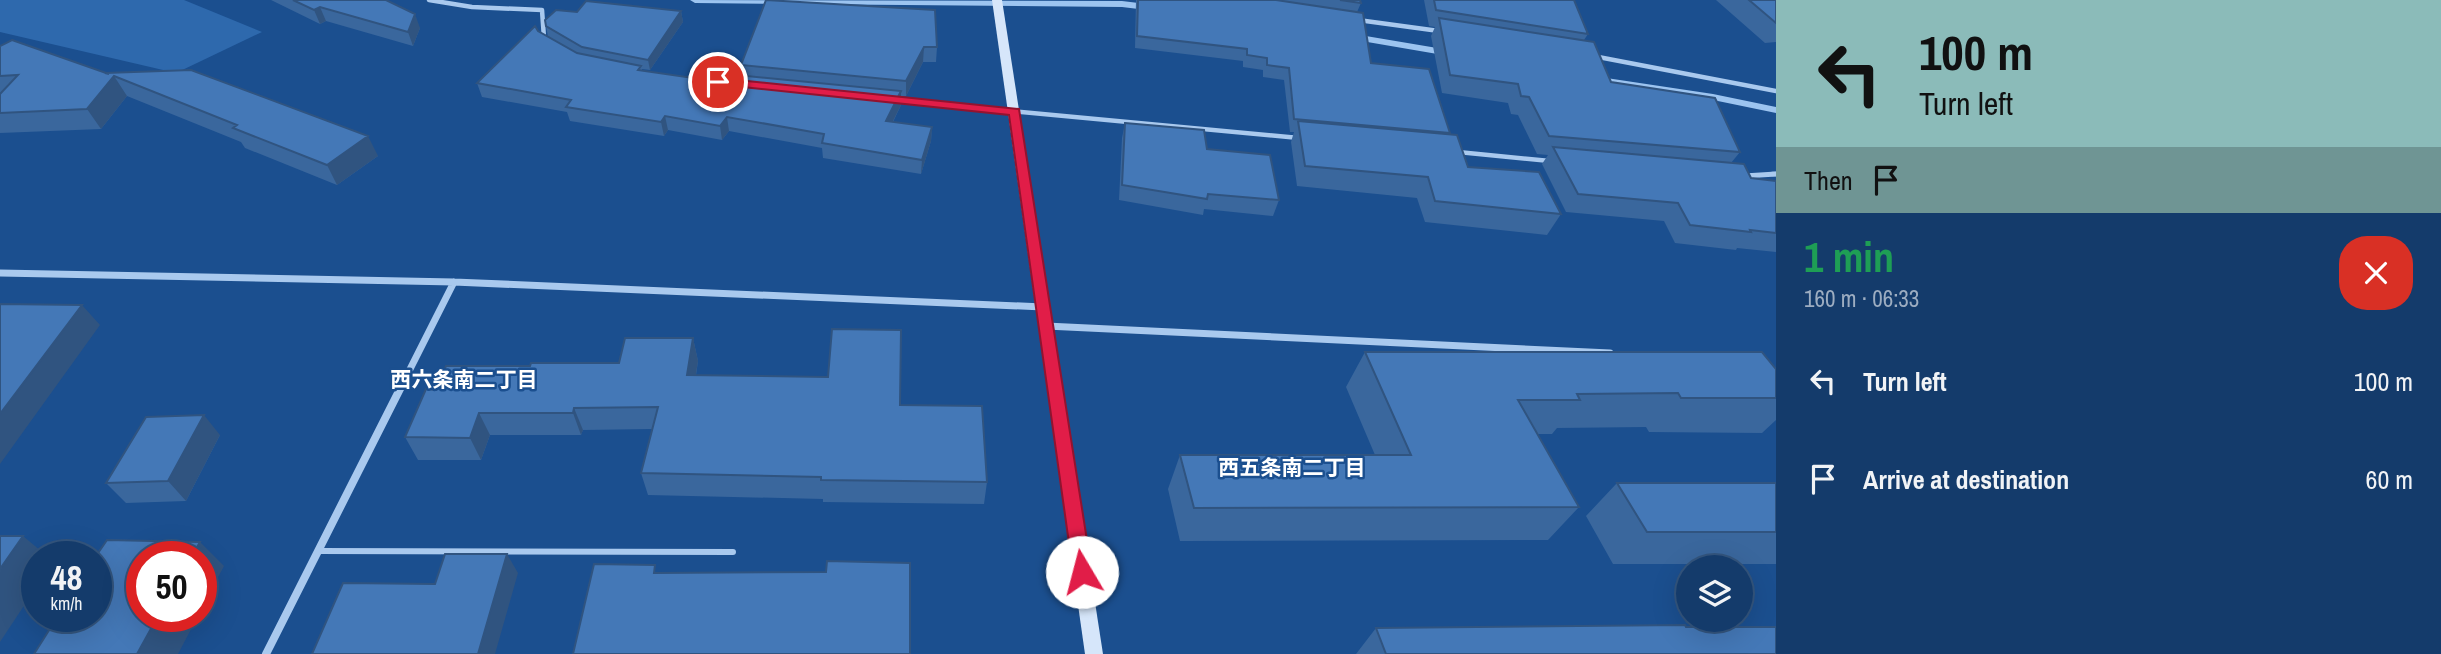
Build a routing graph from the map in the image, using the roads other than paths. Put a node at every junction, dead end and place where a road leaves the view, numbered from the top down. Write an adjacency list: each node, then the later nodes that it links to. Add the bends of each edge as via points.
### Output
1 (429, 0): 5 (lane, via 542,10)
2 (997, 0): 11 (main road)
3 (1353, 19): 4 (lane)
4 (1446, 32)
5 (544, 40)
6 (1592, 56): 9 (lane)
7 (705, 80): 8 (lane)
8 (745, 85)
9 (1776, 91)
10 (893, 100): 11 (lane)
11 (1014, 112): 12 (lane); 19 (main road)
12 (1304, 138)
13 (1456, 152): 14 (lane)
14 (1553, 161)
15 (1776, 174): 16 (lane)
16 (1732, 177)
17 (0, 273): 18 (street)
18 (454, 282): 19 (street); 22 (street)
19 (1044, 307): 20 (main road)
20 (1046, 326): 21 (street); 25 (main road)
21 (1626, 354)
22 (318, 551): 23 (lane); 24 (street)
23 (733, 552)
24 (266, 654)
25 (1094, 654)

